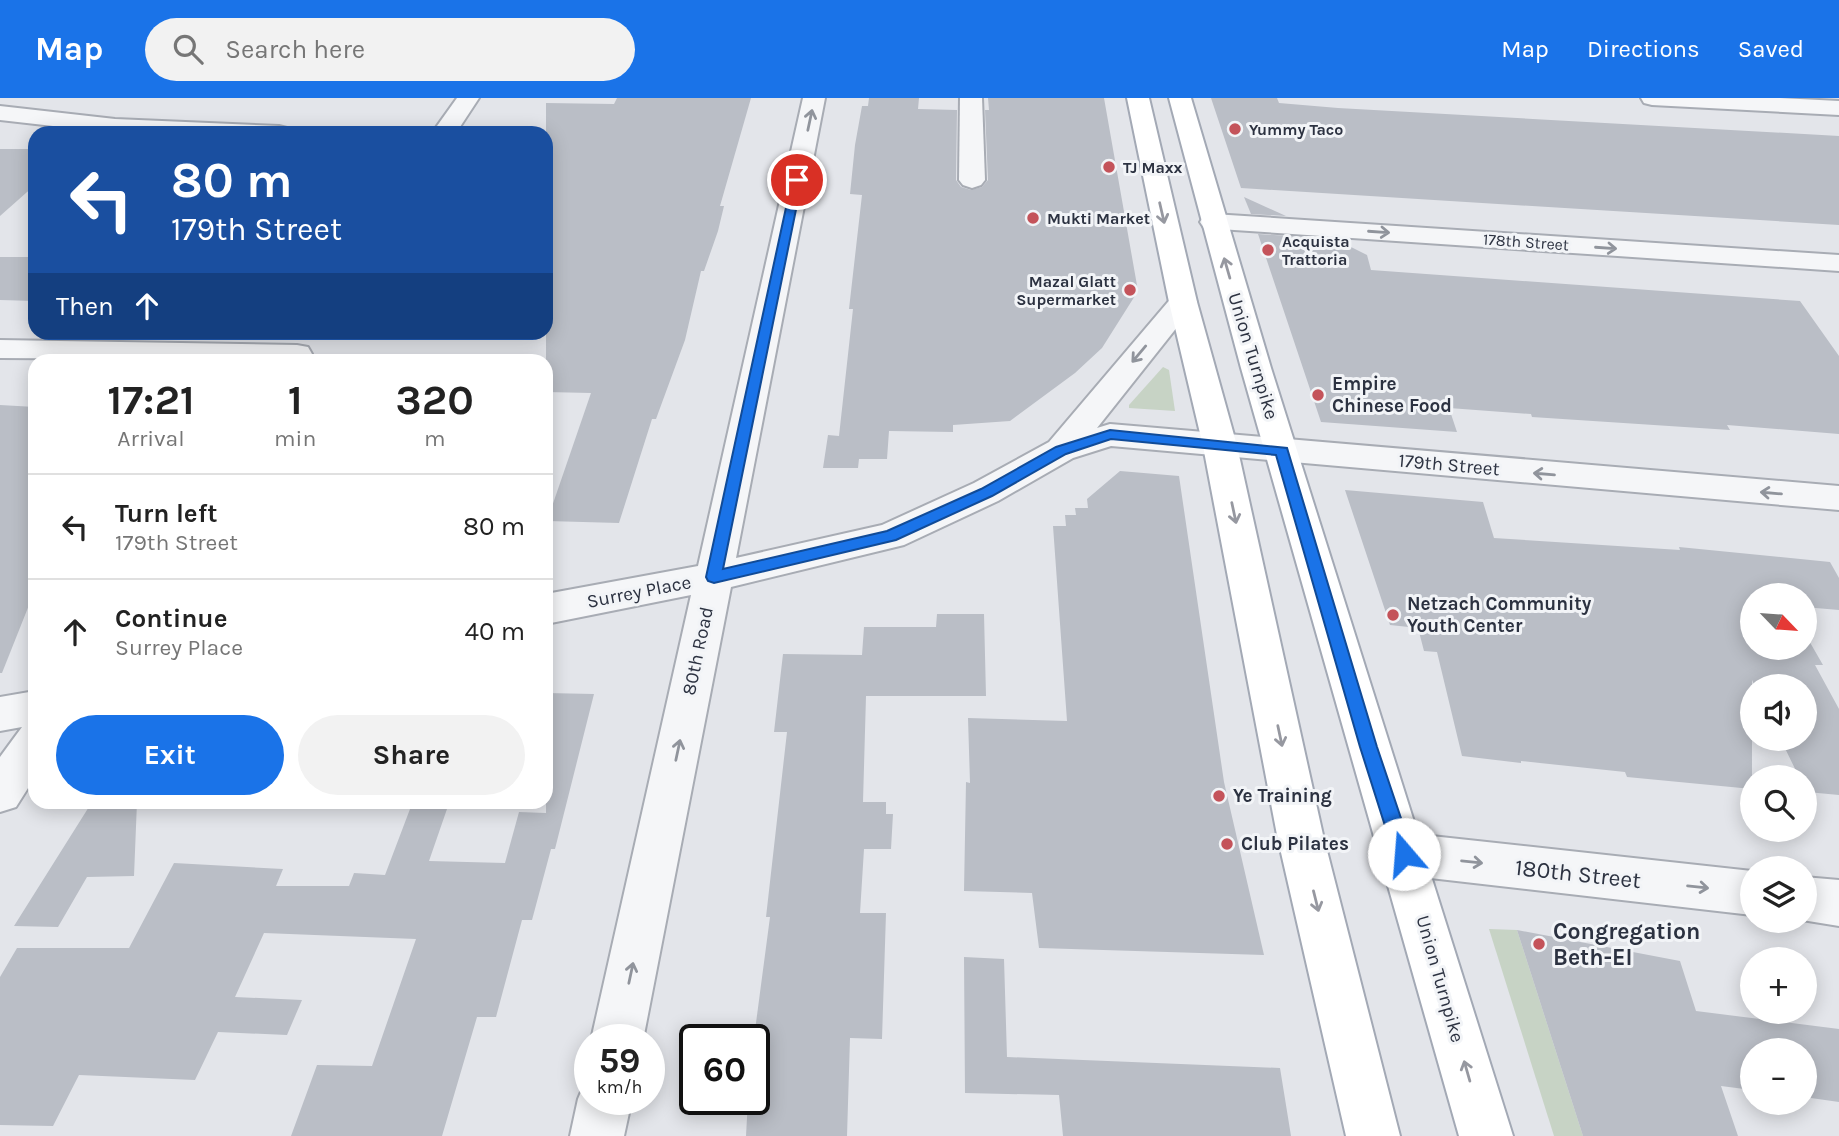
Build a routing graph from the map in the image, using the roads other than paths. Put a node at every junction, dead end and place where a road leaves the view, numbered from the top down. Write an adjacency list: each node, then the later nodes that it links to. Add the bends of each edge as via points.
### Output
1 (468, 98): 10 (street)
2 (814, 98): 21 (street, 80th Road, one-way to 2)
3 (971, 98): 11 (street)
4 (1138, 98): 14 (main road, one-way to 14)
5 (1180, 98): 12 (main road, Union Turnpike)
6 (1652, 98): 7 (street)
7 (1839, 108)
8 (0, 113): 9 (street)
9 (115, 126)
10 (449, 126)
11 (972, 180)
12 (1213, 222): 13 (street, 178th Street, one-way to 13); 19 (main road, Union Turnpike, one-way to 12)
13 (1839, 263)
14 (1183, 302): 17 (main road); 18 (street, Surrey Place, one-way to 18)
15 (0, 349): 16 (street)
16 (300, 349)
17 (1220, 446): 18 (street, 179th Street, via 1110,435); 19 (street, 179th Street); 34 (main road, one-way to 34, via 1300,835)
18 (1061, 450): 21 (street, Surrey Place, via 986,492 891,536)
19 (1282, 451): 20 (street, 179th Street, one-way to 19); 27 (main road, Union Turnpike)
20 (1839, 498)
21 (714, 577): 22 (street, Surrey Place); 31 (street, 80th Road, one-way to 21)
22 (553, 609)
23 (28, 709): 24 (street)
24 (0, 714)
25 (28, 751): 26 (street)
26 (0, 793)
27 (1404, 854): 28 (street, 180th Street, one-way to 28); 35 (main road, Union Turnpike, one-way to 27)
28 (1740, 892)
29 (1817, 900): 30 (street)
30 (1839, 903)
31 (620, 1024)
32 (602, 1115): 33 (street)
33 (597, 1136)
34 (1373, 1136)
35 (1486, 1136)

